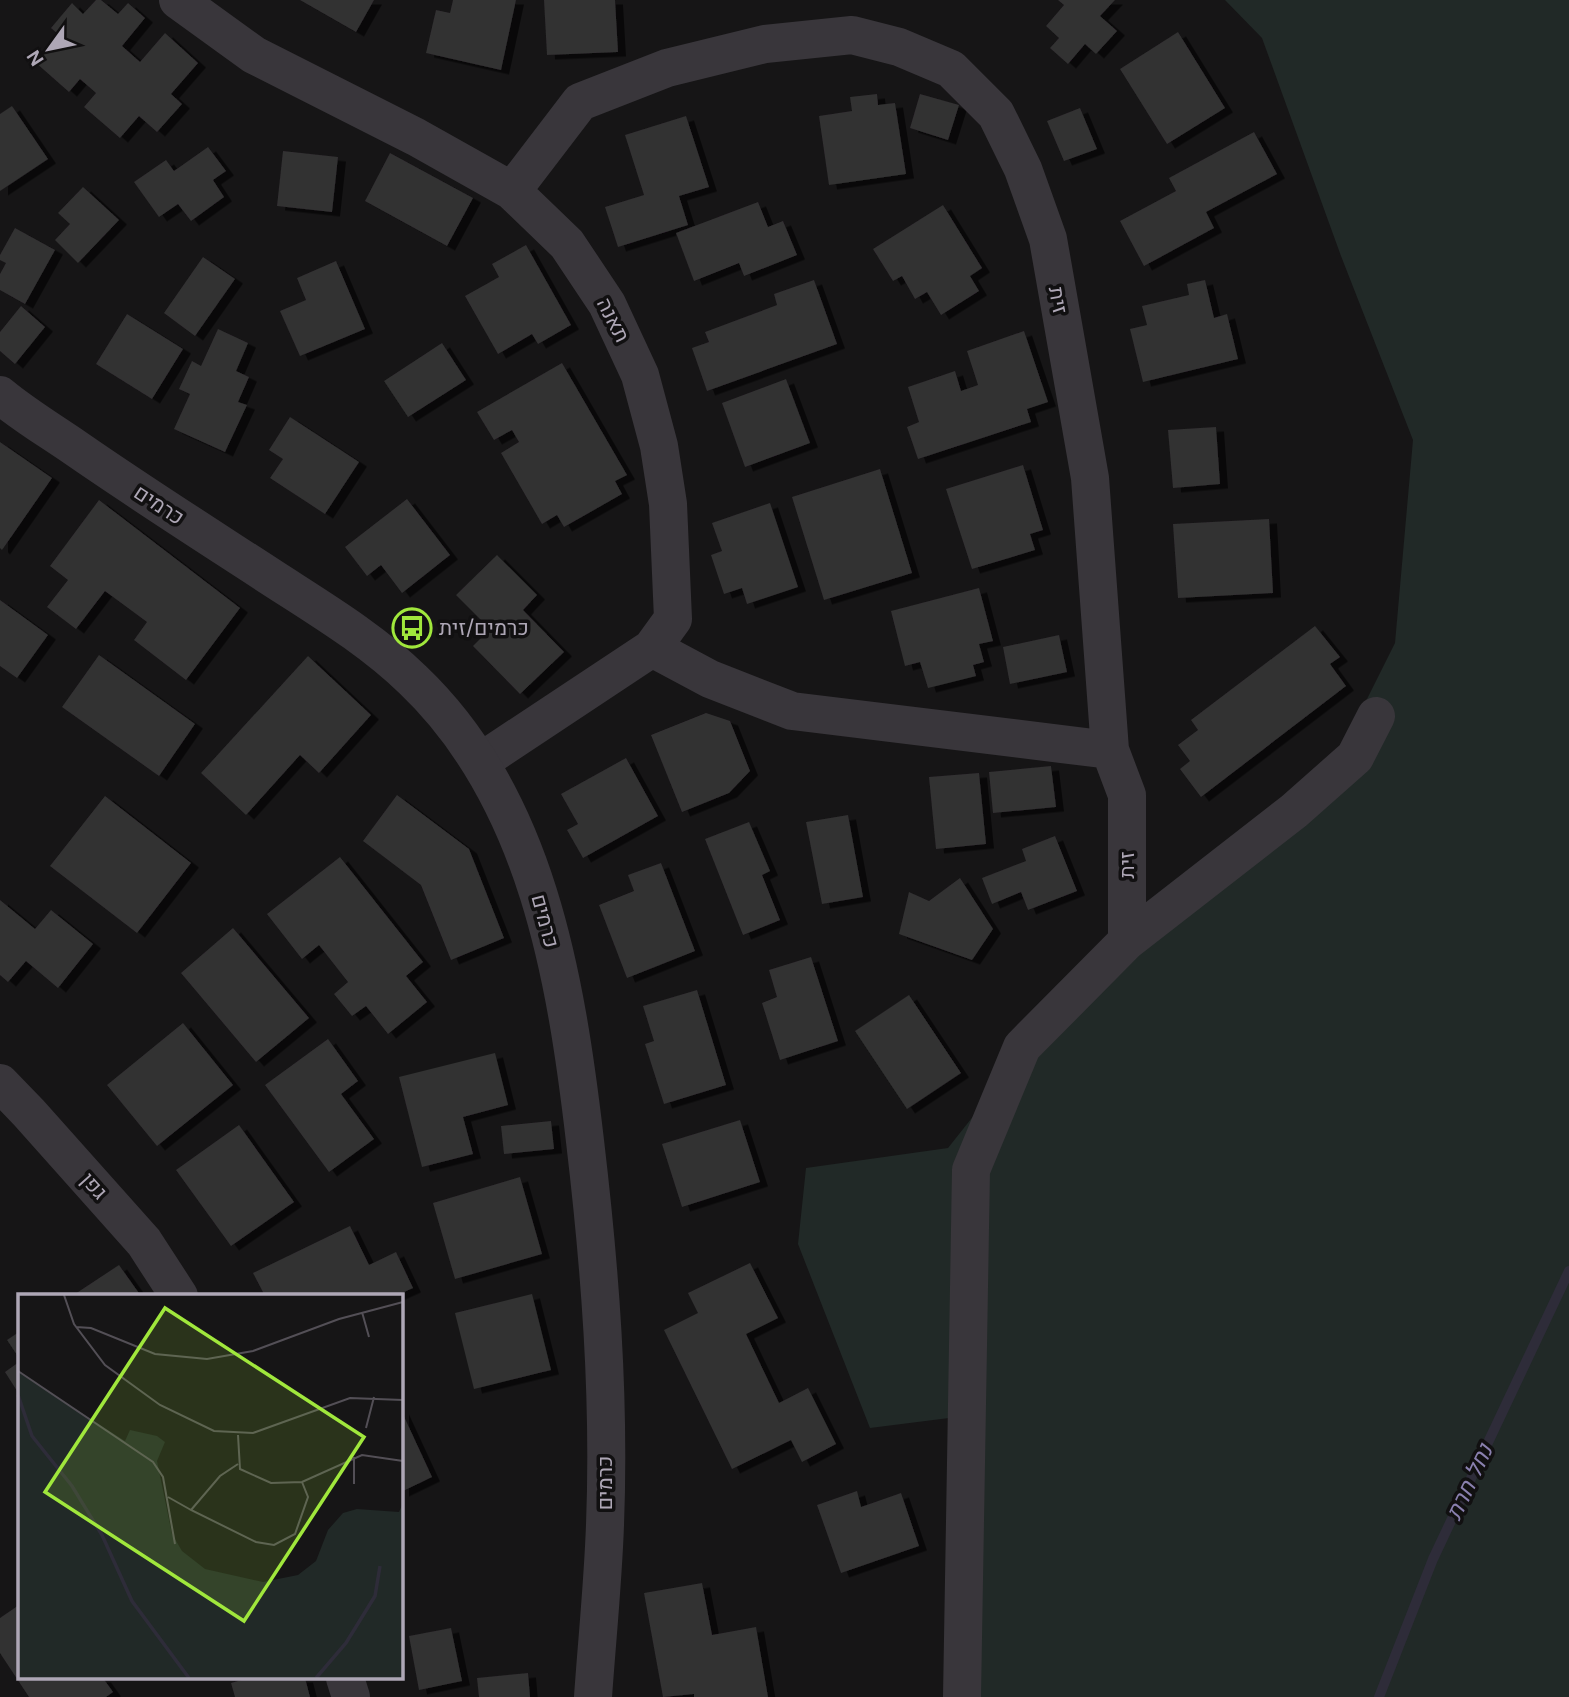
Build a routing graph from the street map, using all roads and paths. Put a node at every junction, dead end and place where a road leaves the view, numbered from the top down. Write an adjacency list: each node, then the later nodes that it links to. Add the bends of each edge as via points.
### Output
1 (178, 0): 2 (street, תאנה, via 254,55)
2 (512, 191): 4 (street, תאנה, via 567,244 607,304 640,376 659,446 668,504 673,606 673,619); 6 (street, זית, via 580,102 667,68 765,44 852,35 899,47 951,69 996,114 1023,169 1048,239 1090,478)
3 (0, 395): 7 (street, כרמים, via 135,489 346,625 412,678 456,725)
4 (652, 648): 6 (street, via 710,679 792,711); 7 (street, תאנה)
5 (1376, 716): 8 (street, via 1354,757 1294,811)
6 (1110, 750): 8 (street, זית, via 1127,795)
7 (480, 762): 13 (street, כרמים, via 533,876 548,923 577,1065 604,1343 606,1524)
8 (1127, 941): 14 (street, via 1022,1047 971,1170)
9 (0, 1083): 10 (street, גפן, via 144,1242)
10 (178, 1294)
11 (346, 1680): 12 (street)
12 (351, 1697)
13 (593, 1697)
14 (962, 1697)

